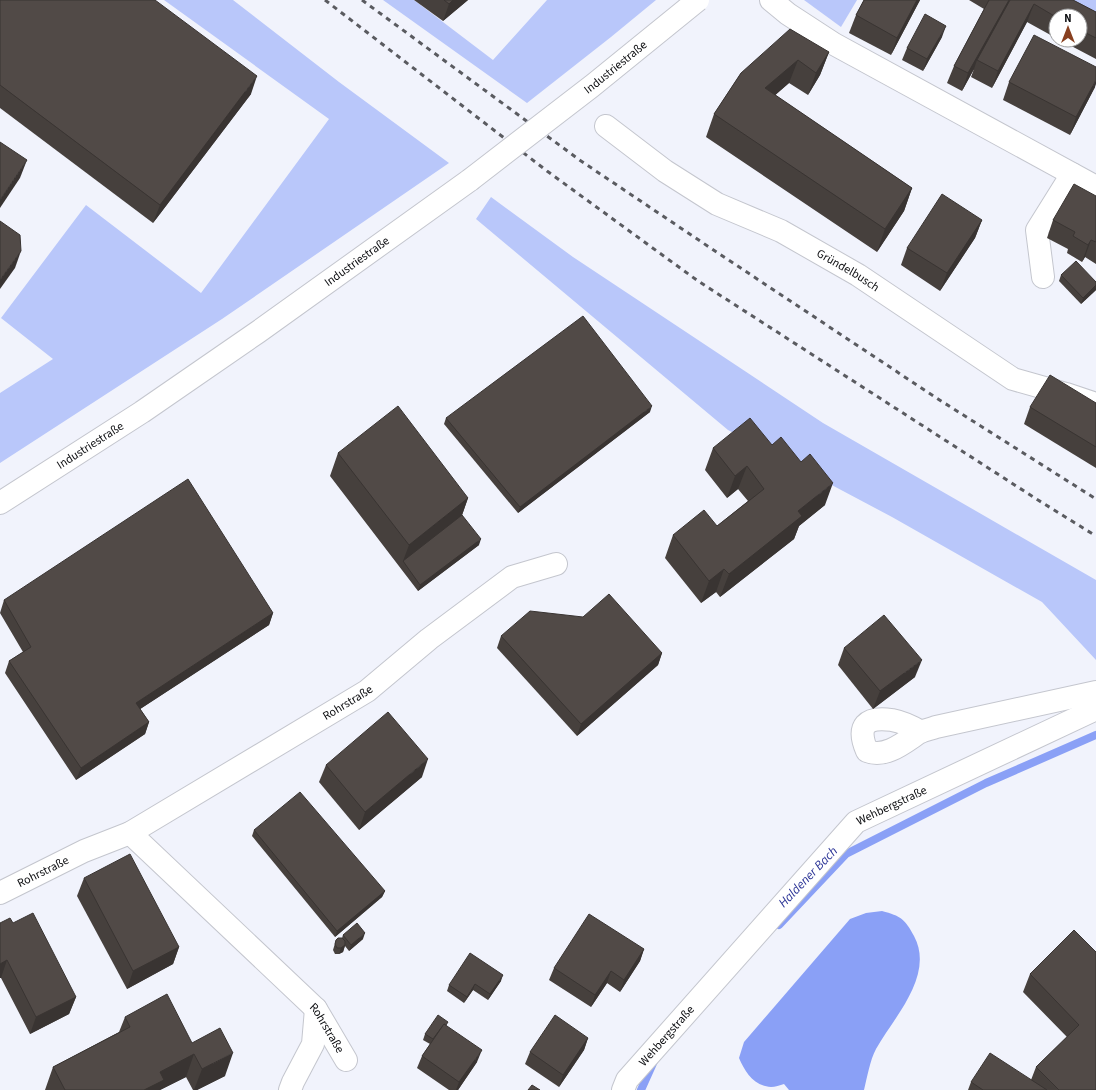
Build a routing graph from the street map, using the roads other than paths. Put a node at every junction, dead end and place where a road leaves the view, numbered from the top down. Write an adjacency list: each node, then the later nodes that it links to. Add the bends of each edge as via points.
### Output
1 (698, 0): 8 (street, Industriestraße, bridge, via 470,180 148,408)
2 (771, 0): 4 (street, via 834,44)
3 (606, 126): 7 (street, Gründelbusch, via 665,171 716,204 781,231 858,275 1013,379)
4 (1072, 174): 5 (street); 6 (street, via 1037,230)
5 (1096, 187)
6 (1043, 277)
7 (1096, 404)
8 (0, 503)
9 (556, 564): 13 (street, Rohrstraße, via 512,577 429,639 367,691)
10 (1096, 692): 12 (street)
11 (1096, 709): 18 (street, Wehbergstraße, via 856,822 627,1080)
12 (921, 732)
13 (130, 833): 14 (street, Rohrstraße, via 84,852); 15 (street, Rohrstraße)
14 (0, 893)
15 (316, 1009): 16 (street, Rohrstraße); 17 (street, via 314,1044)
16 (346, 1060)
17 (290, 1090)
18 (623, 1090)

